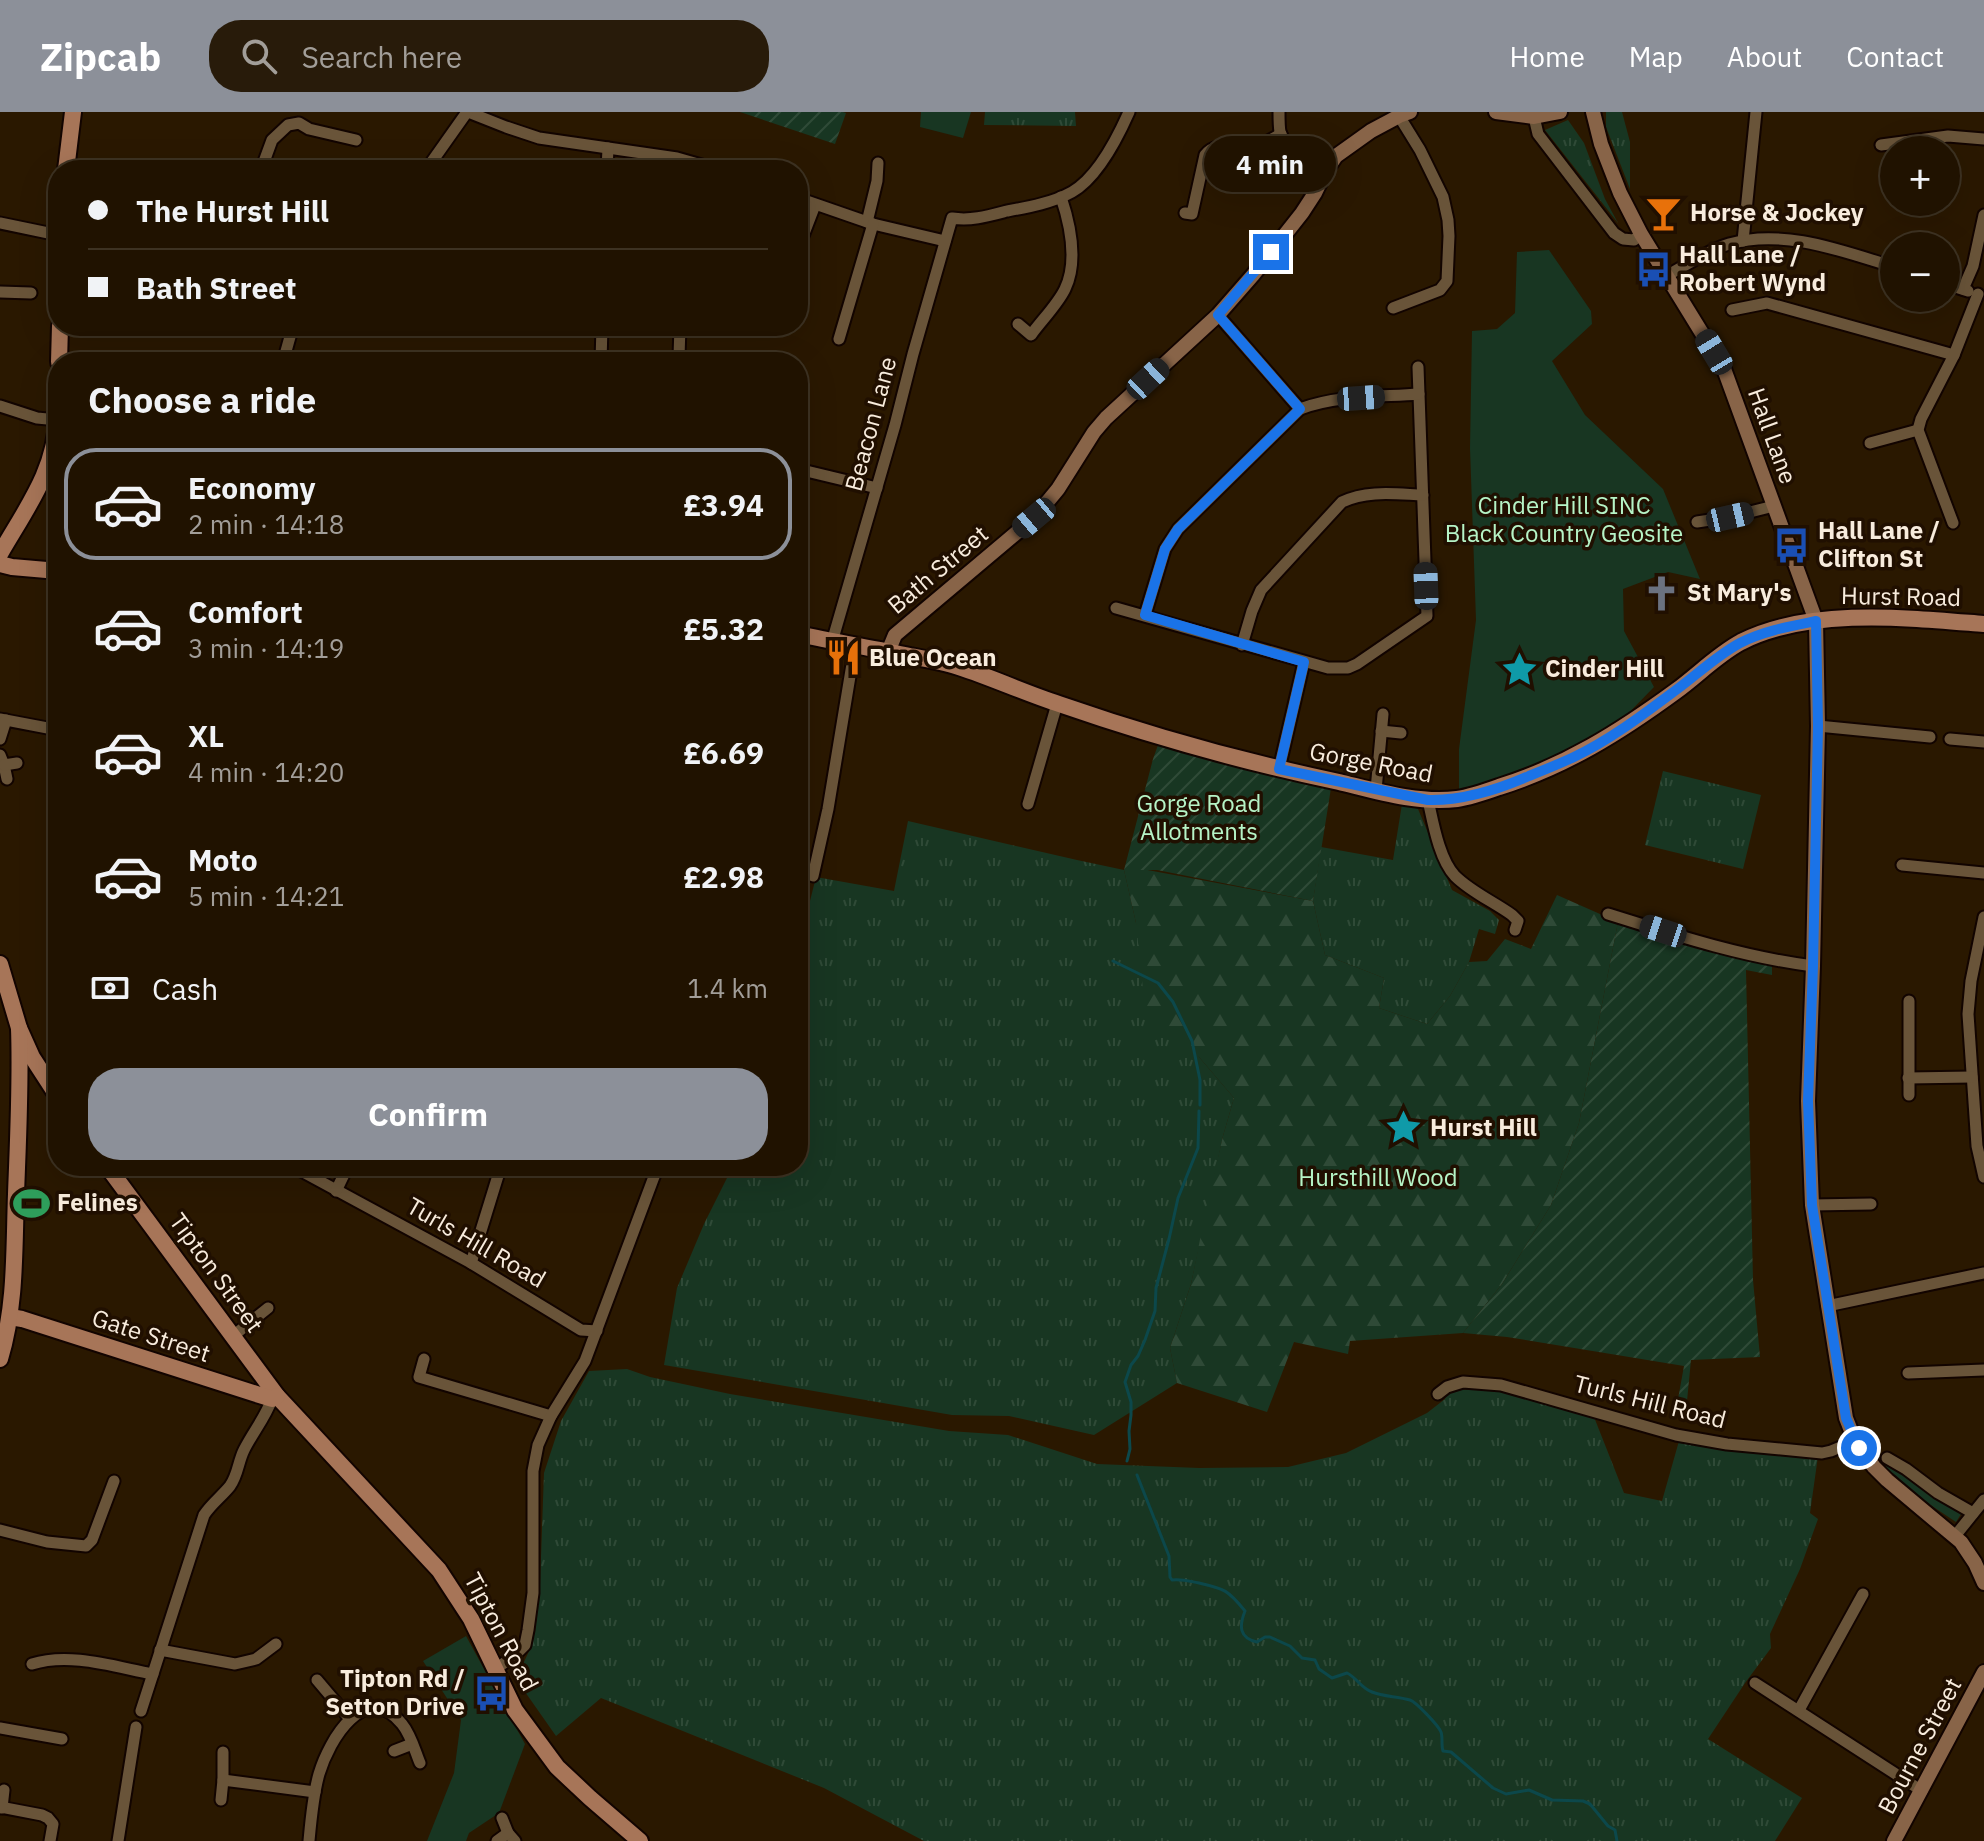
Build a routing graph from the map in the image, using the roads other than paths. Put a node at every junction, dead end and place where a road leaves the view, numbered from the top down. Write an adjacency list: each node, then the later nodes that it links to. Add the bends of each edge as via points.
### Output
1 (73, 112): 16 (main road)
2 (468, 112): 15 (street, via 539,138); 18 (street)
3 (1129, 112): 23 (street, via 1109,154 1081,186)
4 (1279, 112): 11 (street)
5 (1496, 112): 10 (street)
6 (1560, 112): 10 (street)
7 (1593, 112): 32 (street, Hall Lane, via 1620,193)
8 (1756, 112): 34 (street)
9 (1405, 114): 22 (street, via 1371,131); 43 (street, via 1443,197 1453,281)
10 (1534, 117): 32 (street, via 1538,134 1614,233 1634,240)
11 (1281, 134): 22 (street, via 1304,155); 26 (street, via 1254,146 1209,149 1192,214)
12 (1960, 137): 13 (street)
13 (1984, 139)
14 (356, 140): 17 (street, via 299,123 288,125 272,140)
15 (608, 148): 19 (street); 20 (street)
16 (67, 160)
17 (265, 160)
18 (433, 160)
19 (607, 160)
20 (684, 160)
21 (878, 163): 30 (street)
22 (1330, 163): 45 (street, Bath Street, via 1302,213)
23 (1061, 197): 33 (street, Beacon Lane, via 967,220 952,218); 46 (street, via 1071,254 1065,290 1031,335)
24 (808, 202): 25 (street)
25 (815, 205): 29 (street); 30 (street)
26 (1185, 213)
27 (1984, 215): 36 (street)
28 (0, 223): 31 (street)
29 (808, 223)
30 (870, 223): 33 (street); 47 (street)
31 (48, 233)
32 (1641, 234): 37 (street, Hall Lane)
33 (945, 241): 58 (street, Beacon Lane)
34 (1743, 241): 35 (street, via 1805,243); 37 (street)
35 (1880, 263)
36 (1978, 266): 39 (street)
37 (1668, 275): 60 (street, Hall Lane, via 1724,369)
38 (1960, 288): 39 (street)
39 (1963, 289): 42 (street)
40 (0, 292): 41 (street)
41 (31, 293)
42 (1981, 295): 48 (street)
43 (1398, 303)
44 (1732, 310): 48 (street, via 1767,303)
45 (1218, 315): 52 (street); 74 (street, Bath Street, via 1106,418 1034,518 895,635)
46 (1018, 324)
47 (839, 339)
48 (1954, 355): 54 (street)
49 (1418, 367): 50 (street)
50 (1419, 394): 52 (street, via 1332,400); 59 (street)
51 (0, 406): 53 (street)
52 (1300, 409): 67 (street, via 1178,529 1165,549)
53 (48, 418)
54 (1918, 430): 55 (street); 62 (street)
55 (1870, 443)
56 (808, 471): 58 (street)
57 (48, 486): 63 (main road)
58 (877, 488): 71 (street, Beacon Lane)
59 (1423, 495): 72 (street, via 1371,494 1342,502 1261,590); 75 (street, via 1427,616 1348,668)
60 (1774, 506): 61 (street); 68 (street, Hall Lane)
61 (1697, 522)
62 (1953, 523)
63 (0, 554)
64 (0, 564): 65 (main road)
65 (48, 570)
66 (1116, 608): 67 (street)
67 (1145, 615): 72 (street)
68 (1816, 621): 69 (main road, Hurst Road, via 1916,618); 79 (street, Hall Lane); 91 (main road, Gorge Road, via 1743,641 1575,757 1469,797)
69 (1984, 624)
70 (808, 636): 71 (main road, Gorge Road)
71 (832, 642): 73 (main road, Gorge Road)
72 (1242, 645): 75 (street)
73 (855, 646): 74 (main road, Gorge Road); 95 (street)
74 (888, 652): 76 (main road, Gorge Road, via 957,666)
75 (1304, 662): 88 (street)
76 (1057, 704): 88 (main road, Gorge Road); 92 (street)
77 (1383, 714): 81 (street)
78 (3, 720): 80 (street); 84 (street)
79 (1818, 726): 83 (street); 100 (street, Hall Lane)
80 (48, 728)
81 (1381, 731): 82 (street); 90 (street)
82 (1401, 733)
83 (1930, 737)
84 (0, 739)
85 (1950, 739): 86 (street)
86 (1984, 742)
87 (7, 761): 89 (street)
88 (1279, 769): 90 (main road, Gorge Road)
89 (7, 779)
90 (1376, 790): 91 (main road, Gorge Road)
91 (1428, 800): 98 (street, via 1453,874 1512,915 1518,921)
92 (1028, 804)
93 (1902, 865): 94 (street)
94 (1984, 873)
95 (813, 876)
96 (1608, 914): 100 (street, via 1771,961)
97 (1984, 917): 103 (street, via 1968,1014)
98 (1515, 930)
99 (0, 964): 102 (main road)
100 (1813, 966): 117 (street, Hall Lane, via 1808,1101)
101 (1909, 1001): 105 (street)
102 (19, 1028): 104 (main road); 106 (main road)
103 (1972, 1077): 105 (street); 114 (street)
104 (21, 1078): 107 (main road); 122 (main road)
105 (1908, 1078): 108 (street)
106 (48, 1082)
107 (48, 1090)
108 (1909, 1095)
109 (114, 1176): 124 (main road, Tipton Street)
110 (310, 1176): 115 (street, Turls Hill Road)
111 (343, 1176): 115 (street)
112 (498, 1176): 118 (street)
113 (654, 1176): 123 (street)
114 (1984, 1177)
115 (336, 1191): 118 (street, Turls Hill Road)
116 (1871, 1204): 117 (street)
117 (1812, 1205): 120 (street, Hall Lane)
118 (471, 1263): 123 (street, Turls Hill Road, via 581,1330)
119 (1984, 1273): 120 (street)
120 (1827, 1306): 133 (street, Hall Lane, via 1846,1418)
121 (268, 1308): 124 (street)
122 (10, 1317): 125 (main road); 131 (main road, Gate Street)
123 (597, 1331): 132 (street)
124 (233, 1336): 128 (main road, Tipton Street)
125 (0, 1359)
126 (424, 1359): 132 (street, via 419,1377)
127 (1984, 1370): 129 (street)
128 (258, 1371): 131 (main road, Tipton Road)
129 (1908, 1373)
130 (1438, 1394): 133 (street, Turls Hill Road, via 1463,1382 1501,1385 1676,1435 1727,1444 1822,1453)
131 (274, 1397): 143 (street, via 243,1452 236,1476 204,1515); 145 (main road, Tipton Road, via 439,1570)
132 (551, 1416): 145 (street, via 533,1471 533,1593 525,1645)
133 (1855, 1441): 139 (street, via 1887,1480)
134 (1887, 1458): 137 (street)
135 (114, 1481): 138 (street, via 86,1546)
136 (1984, 1500): 137 (street)
137 (1973, 1513): 139 (street)
138 (0, 1530)
139 (1955, 1536): 140 (street)
140 (1984, 1583)
141 (1863, 1594): 150 (street)
142 (276, 1644): 143 (street, via 256,1659 235,1664)
143 (160, 1650): 147 (street)
144 (32, 1664): 147 (street, via 76,1660)
145 (497, 1668): 173 (main road, Tipton Road, via 515,1710 557,1767)
146 (1984, 1672): 162 (street, Bourne Street)
147 (153, 1674): 151 (street)
148 (317, 1680): 152 (street)
149 (1755, 1683): 150 (street)
150 (1799, 1710): 162 (street)
151 (141, 1711)
152 (350, 1719): 156 (street, via 364,1710 384,1709 405,1726); 163 (street, via 326,1755)
153 (136, 1727): 169 (street)
154 (0, 1728): 155 (street)
155 (62, 1739)
156 (412, 1744): 157 (street); 159 (street)
157 (394, 1751)
158 (223, 1752): 160 (street)
159 (420, 1763)
160 (223, 1780): 163 (street); 164 (street)
161 (4, 1790): 165 (street)
162 (1922, 1791): 174 (street, Bourne Street)
163 (315, 1792): 170 (street)
164 (221, 1800)
165 (1, 1808): 168 (street, via 48,1818 53,1824)
166 (502, 1818): 167 (street)
167 (511, 1837): 172 (street)
168 (50, 1841)
169 (118, 1841)
170 (309, 1841): 171 (street)
171 (320, 1841)
172 (497, 1841)
173 (640, 1841)
174 (1894, 1841)

